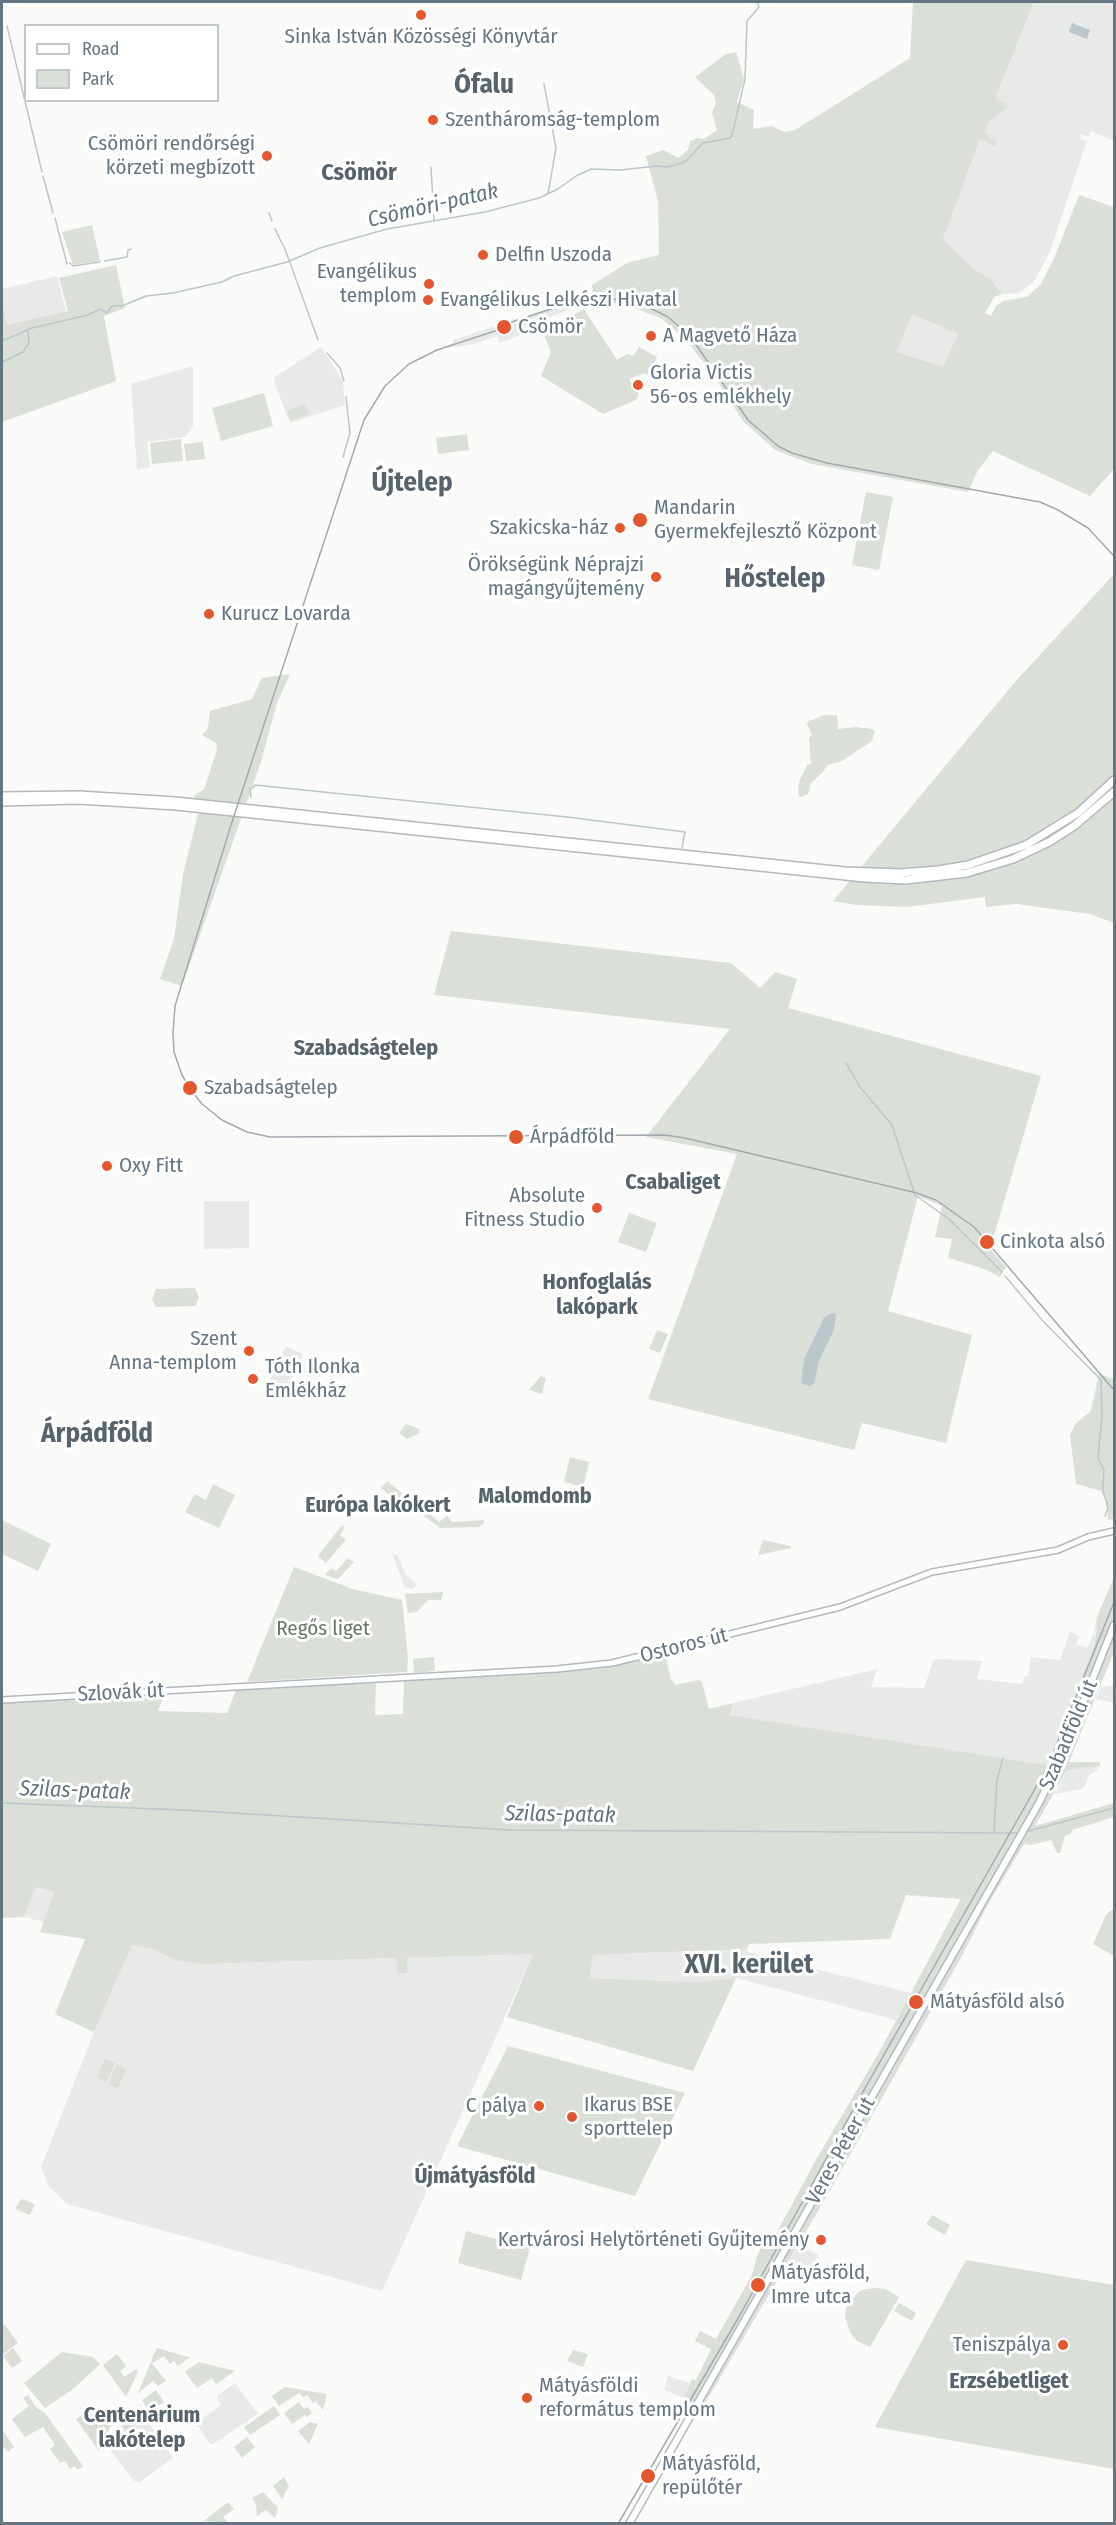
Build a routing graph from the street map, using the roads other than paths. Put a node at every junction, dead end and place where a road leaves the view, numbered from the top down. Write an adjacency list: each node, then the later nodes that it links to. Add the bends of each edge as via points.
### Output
1 (1114, 780): 3 (highway, via 1062,824 1019,848 960,867 900,873 835,870 176,801 79,795)
2 (1114, 792): 4 (highway, via 1074,826 1013,859 967,873 906,880 856,878 176,806 80,800)
3 (2, 796)
4 (2, 802)
5 (1114, 1531): 7 (main road, Ostoros út, via 1058,1550 932,1572 840,1607 622,1661 557,1670)
6 (1114, 1625): 9 (main road, Szabadföld út, via 1060,1759)
7 (240, 1687): 8 (main road, Szlovák út)
8 (2, 1700)
9 (1017, 1842): 10 (main road, Veres Péter út)
10 (629, 2523)

